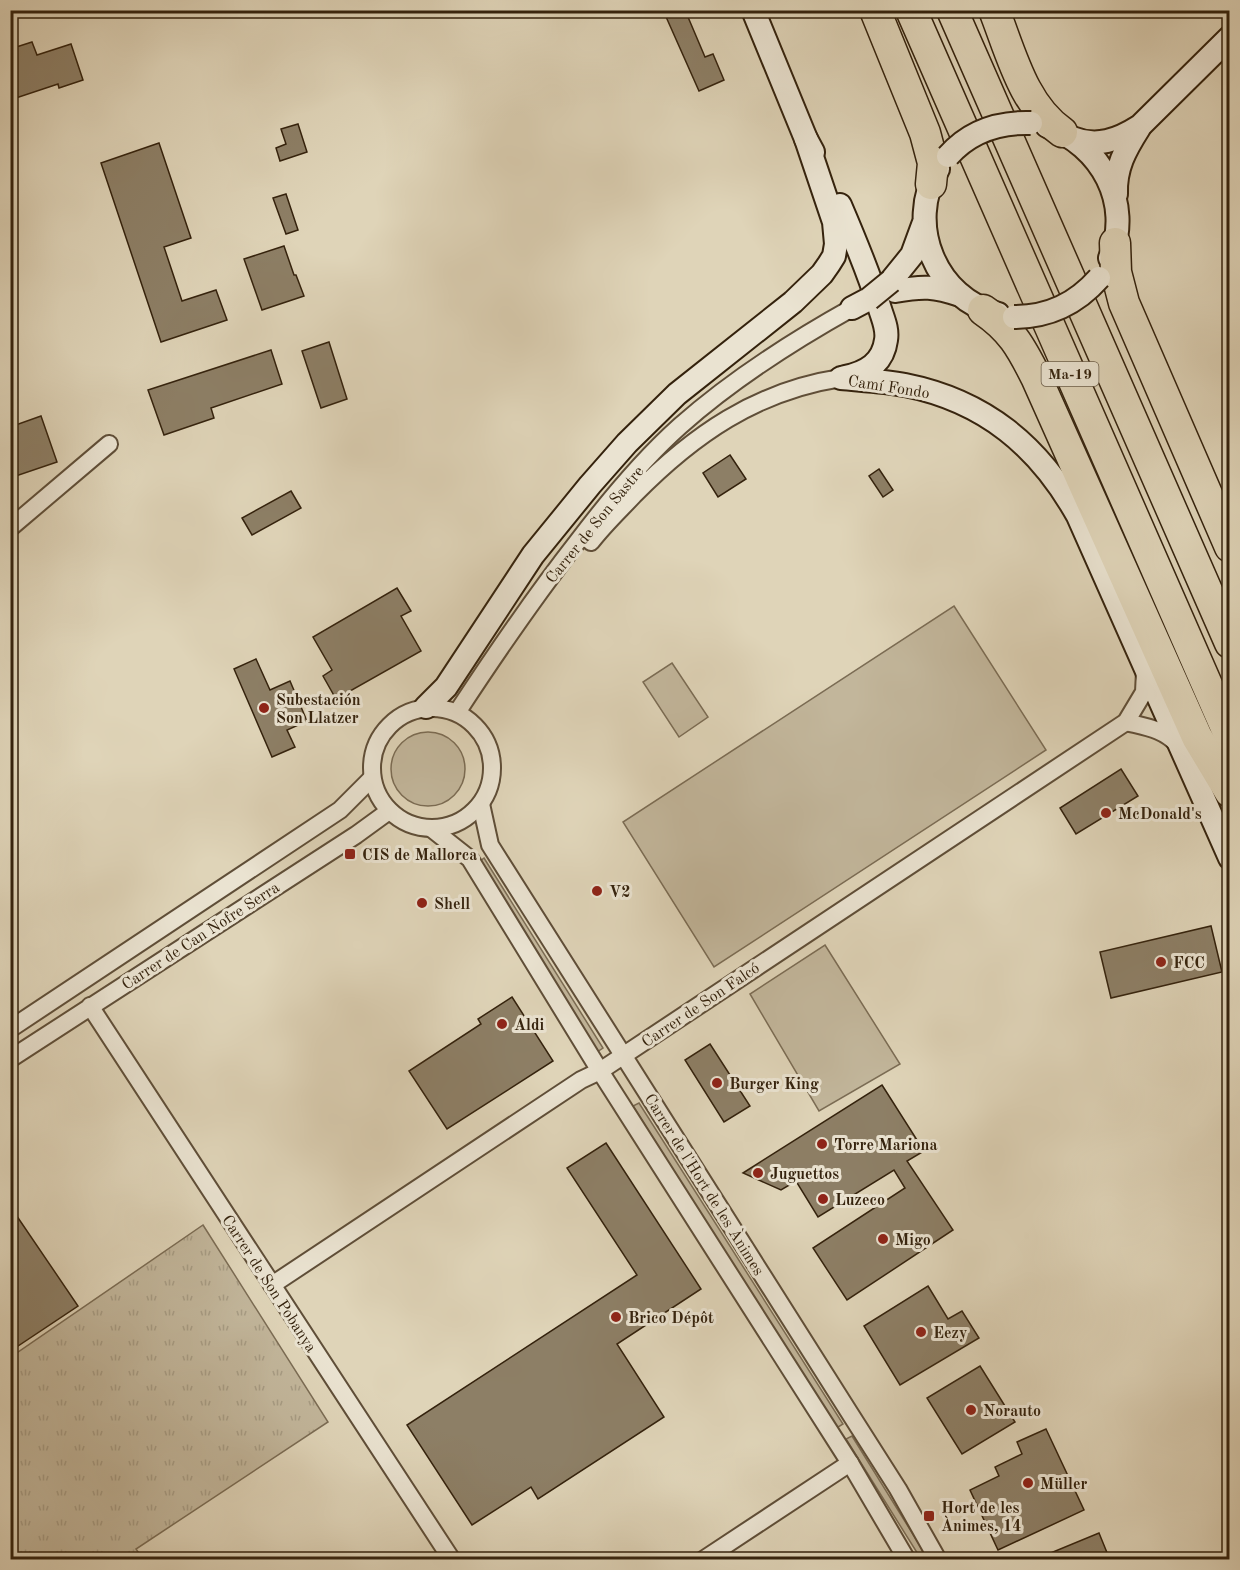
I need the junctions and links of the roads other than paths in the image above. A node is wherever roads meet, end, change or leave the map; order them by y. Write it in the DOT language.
graph roads {
  1 [pos="753,10"];
  2 [pos="875,10"];
  3 [pos="911,10"];
  4 [pos="952,10"];
  5 [pos="994,10"];
  6 [pos="1230,37"];
  7 [pos="1140,126"];
  8 [pos="1066,134"];
  9 [pos="806,139"];
  10 [pos="931,184"];
  11 [pos="1116,199"];
  12 [pos="924,224"];
  13 [pos="1115,243"];
  14 [pos="822,274"];
  15 [pos="893,286"];
  16 [pos="972,302"];
  17 [pos="868,307"];
  18 [pos="841,378"];
  19 [pos="109,444"];
  20 [pos="10,528"];
  21 [pos="1230,547"];
  22 [pos="531,602"];
  23 [pos="1230,643"];
  24 [pos="1143,662"];
  25 [pos="426,707"];
  26 [pos="458,711"];
  27 [pos="1126,722"];
  28 [pos="1230,738"];
  29 [pos="1182,750"];
  30 [pos="372,778"];
  31 [pos="1230,792"];
  32 [pos="481,804"];
  33 [pos="389,811"];
  34 [pos="432,829"];
  35 [pos="1230,858"];
  36 [pos="90,1006"];
  37 [pos="10,1029"];
  38 [pos="623,1055"];
  39 [pos="10,1059"];
  40 [pos="600,1071"];
  41 [pos="272,1285"];
  42 [pos="850,1464"];
  43 [pos="452,1560"];
  44 [pos="703,1560"];
  45 [pos="907,1560"];
  46 [pos="938,1560"];
  1 -- 9 [label="street, Camí Fondo"];
  2 -- 10 [label="highway"];
  3 -- 28 [label="highway, Ma-19"];
  4 -- 23 [label="highway, Ma-19"];
  5 -- 8 [label="highway"];
  6 -- 7 [label="street"];
  7 -- 8 [label="street"];
  7 -- 11 [label="street"];
  8 -- 10 [label="street, bridge"];
  8 -- 11 [label="street"];
  9 -- 14 [label="street"];
  9 -- 17 [label="street, Camí Fondo"];
  10 -- 12 [label="street"];
  11 -- 13 [label="street"];
  12 -- 15 [label="street"];
  12 -- 16 [label="street"];
  13 -- 16 [label="street, bridge"];
  13 -- 21 [label="highway"];
  14 -- 17 [label="street"];
  14 -- 25 [label="street"];
  15 -- 16 [label="street"];
  15 -- 17 [label="street"];
  16 -- 31 [label="highway"];
  17 -- 18 [label="street, Camí Fondo"];
  17 -- 22 [label="street, Carrer de Son Sastre"];
  18 -- 22 [label="street"];
  18 -- 24 [label="street, Camí Fondo"];
  19 -- 20 [label="street"];
  22 -- 26 [label="street, Carrer de Son Sastre"];
  24 -- 27 [label="street"];
  24 -- 29 [label="street, Camí Fondo"];
  25 -- 26 [label="street"];
  25 -- 30 [label="street"];
  26 -- 32 [label="street"];
  27 -- 29 [label="street"];
  27 -- 38 [label="street, Carrer de Son Falcó"];
  29 -- 35 [label="street, Camí Fondo"];
  30 -- 33 [label="street"];
  30 -- 37 [label="street, Carrer de Can Nofre Serra"];
  32 -- 34 [label="street"];
  32 -- 38 [label="street, Carrer de l'Hort de les Ànimes"];
  33 -- 34 [label="street"];
  33 -- 36 [label="street, Carrer de Can Nofre Serra"];
  34 -- 40 [label="street, Carrer de l'Hort de les Ànimes"];
  36 -- 39 [label="street, Carrer de Can Nofre Serra"];
  36 -- 41 [label="street, Carrer de Son Pobanya"];
  38 -- 40 [label="street, Carrer de Son Falcó"];
  38 -- 46 [label="street, Carrer de l'Hort de les Ànimes"];
  40 -- 41 [label="street, Carrer de Son Falcó"];
  40 -- 42 [label="street, Carrer de l'Hort de les Ànimes"];
  41 -- 43 [label="street, Carrer de Son Pobanya"];
  42 -- 44 [label="street"];
  42 -- 45 [label="street, Carrer de l'Hort de les Ànimes"];
}
